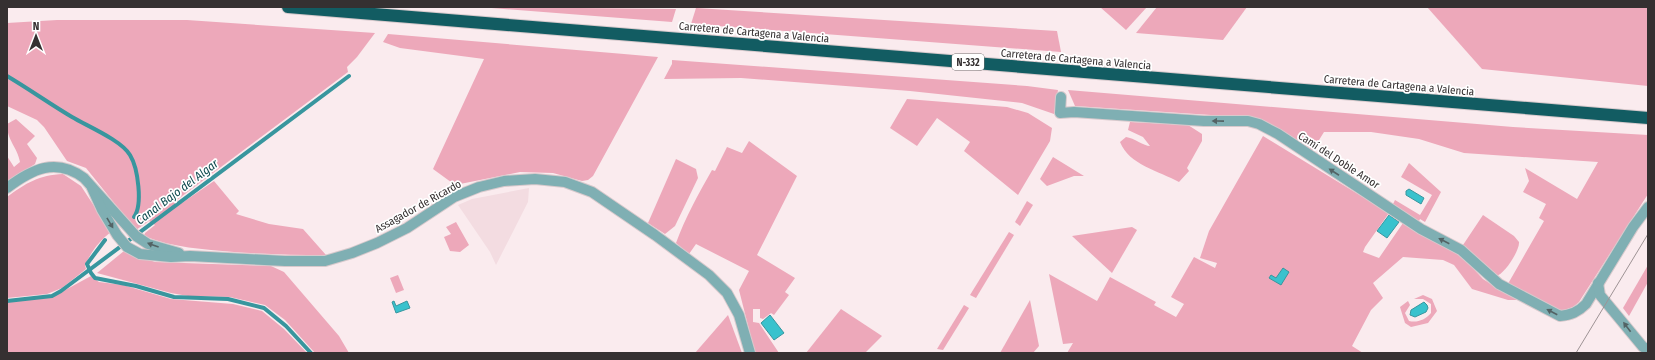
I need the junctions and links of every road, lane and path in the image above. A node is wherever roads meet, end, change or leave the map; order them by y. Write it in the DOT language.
graph roads {
  1 [pos="288,7"];
  2 [pos="1061,97"];
  3 [pos="1648,118"];
  4 [pos="7,188"];
  5 [pos="1648,207"];
  6 [pos="1598,283"];
  7 [pos="1606,303"];
  8 [pos="1586,304"];
  9 [pos="1648,349"];
  10 [pos="750,353"];
  1 -- 3 [label="highway, Carretera de Cartagena a Valencia / N-332"];
  8 -- 2 [label="street, Camí del Doble Amor, one-way"];
  4 -- 10 [label="street, Assagador de Ricardo"];
  5 -- 6 [label="street"];
  6 -- 7 [label="street"];
  6 -- 8 [label="street"];
  7 -- 8 [label="street"];
  9 -- 7 [label="street, one-way"];
}
